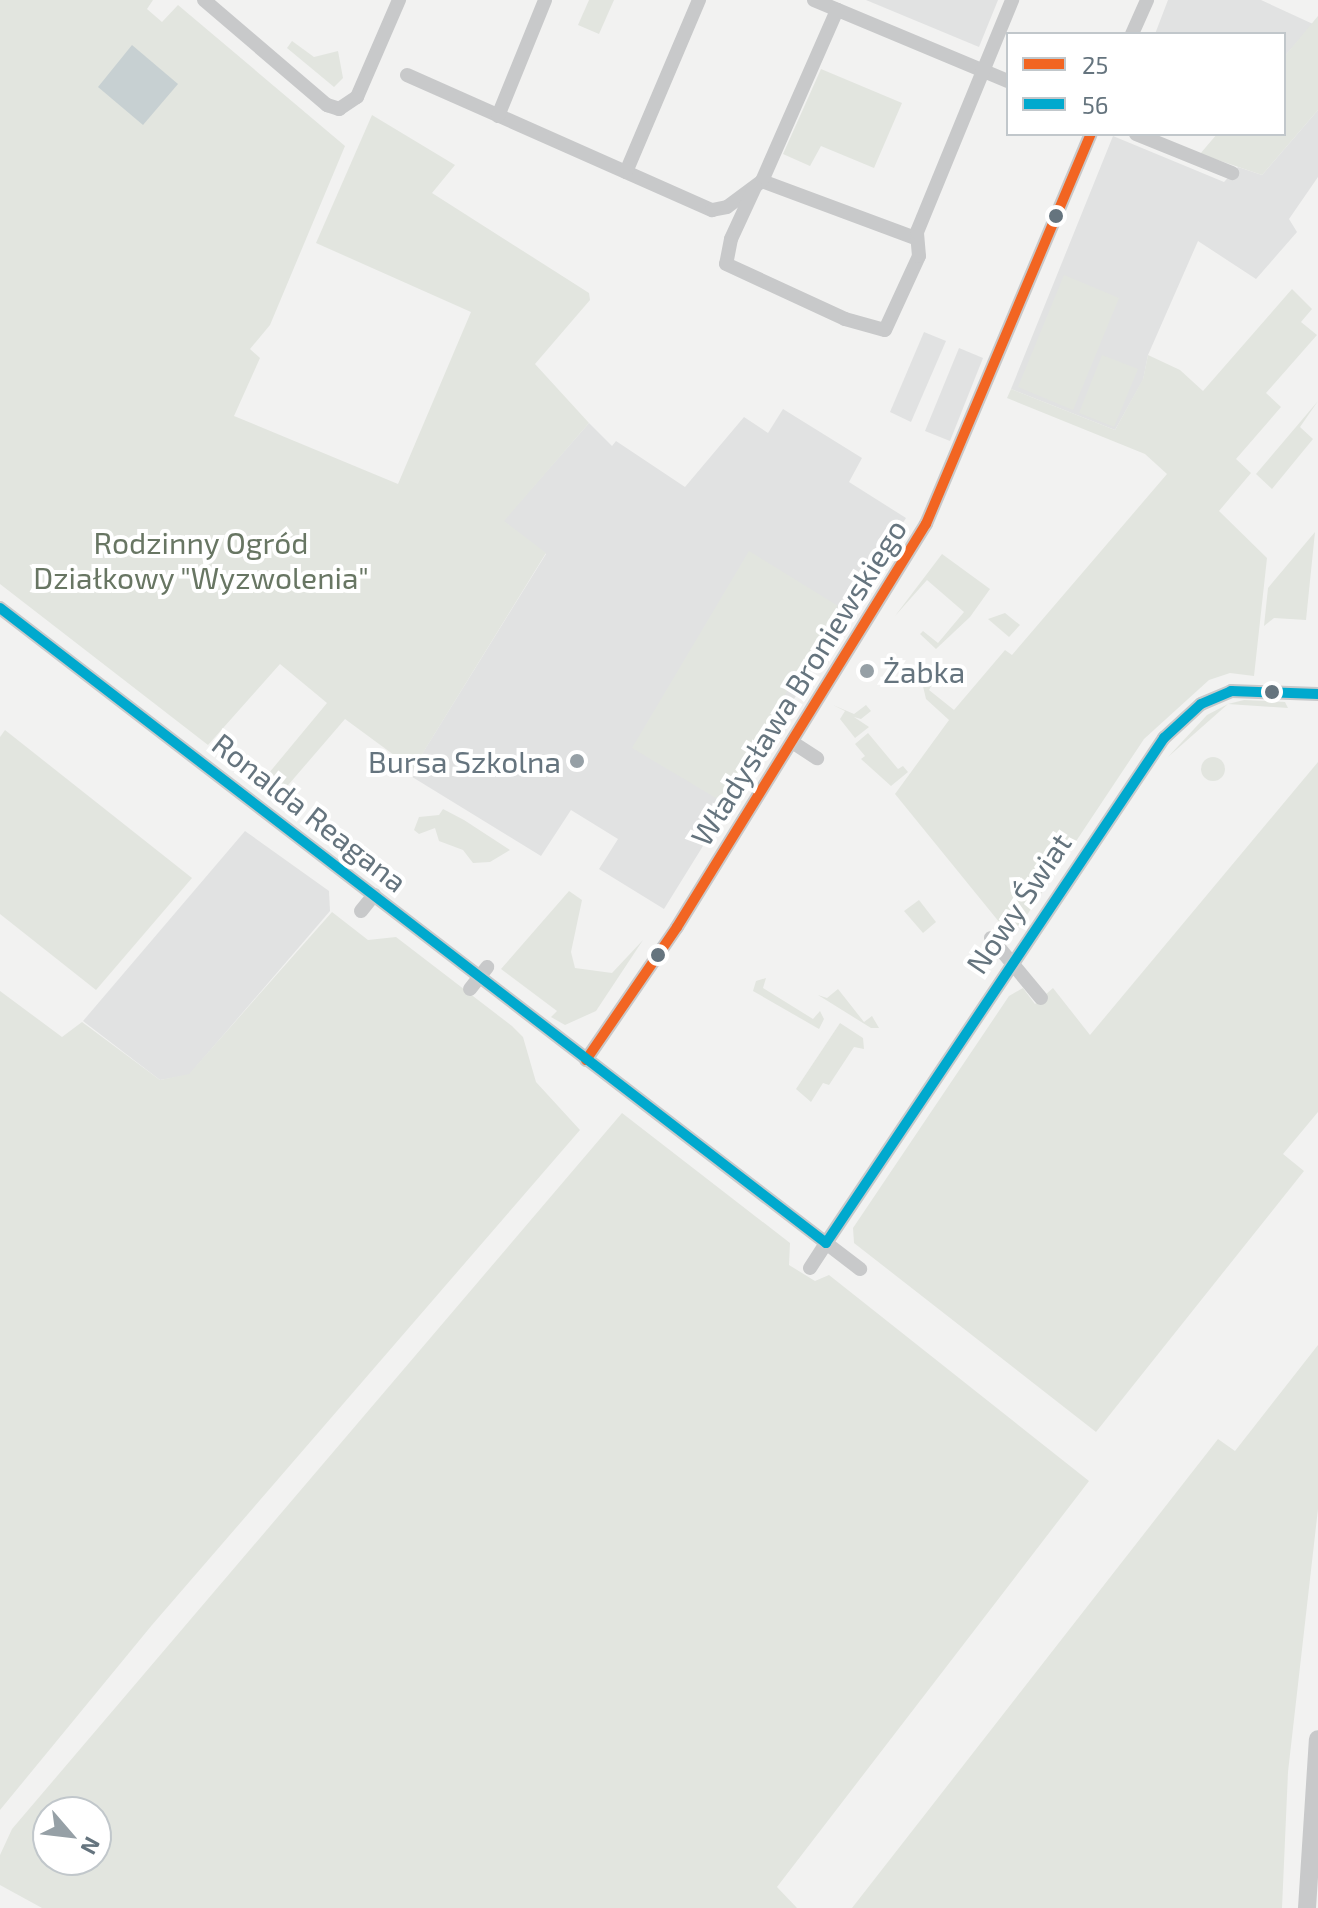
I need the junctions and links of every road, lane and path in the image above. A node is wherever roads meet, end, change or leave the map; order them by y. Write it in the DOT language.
graph roads {
  1 [pos="204,0"];
  2 [pos="399,0"];
  3 [pos="545,0"];
  4 [pos="699,0"];
  5 [pos="1012,0"];
  6 [pos="1147,0"];
  7 [pos="820,1"];
  8 [pos="837,10"];
  9 [pos="1133,32"];
  10 [pos="984,71"];
  11 [pos="407,75"];
  12 [pos="1006,80"];
  13 [pos="498,116"];
  14 [pos="1090,136"];
  15 [pos="1141,136"];
  16 [pos="626,172"];
  17 [pos="1232,173"];
  18 [pos="758,184"];
  19 [pos="717,211"];
  20 [pos="738,223"];
  21 [pos="915,238"];
  22 [pos="0,608"];
  23 [pos="1318,694"];
  24 [pos="792,742"];
  25 [pos="817,758"];
  26 [pos="374,895"];
  27 [pos="361,911"];
  28 [pos="991,938"];
  29 [pos="1010,962"];
  30 [pos="484,972"];
  31 [pos="470,989"];
  32 [pos="1041,998"];
  33 [pos="586,1060"];
  34 [pos="826,1243"];
  35 [pos="810,1268"];
  36 [pos="860,1269"];
  37 [pos="1318,1739"];
  38 [pos="1307,1908"];
  1 -- 2 [label="street"];
  3 -- 13 [label="street"];
  4 -- 16 [label="street"];
  5 -- 10 [label="street"];
  6 -- 9 [label="street"];
  7 -- 8 [label="street"];
  8 -- 10 [label="street"];
  8 -- 18 [label="street"];
  10 -- 12 [label="street"];
  10 -- 21 [label="street"];
  11 -- 13 [label="street"];
  13 -- 16 [label="street"];
  14 -- 24 [label="street, Władysława Broniewskiego"];
  15 -- 17 [label="street"];
  16 -- 19 [label="street"];
  18 -- 19 [label="street"];
  18 -- 20 [label="street"];
  18 -- 21 [label="street"];
  19 -- 20 [label="street"];
  20 -- 21 [label="street"];
  22 -- 26 [label="street, Ronalda Reagana"];
  23 -- 29 [label="street, Nowy Świat"];
  24 -- 25 [label="street"];
  24 -- 33 [label="street, Władysława Broniewskiego"];
  26 -- 27 [label="street"];
  26 -- 30 [label="street, Ronalda Reagana"];
  28 -- 29 [label="street"];
  29 -- 32 [label="street"];
  29 -- 34 [label="street, Nowy Świat"];
  30 -- 31 [label="street"];
  30 -- 33 [label="street, Ronalda Reagana"];
  33 -- 34 [label="street"];
  34 -- 35 [label="street, Nowy Świat"];
  34 -- 36 [label="street"];
  37 -- 38 [label="street"];
}
